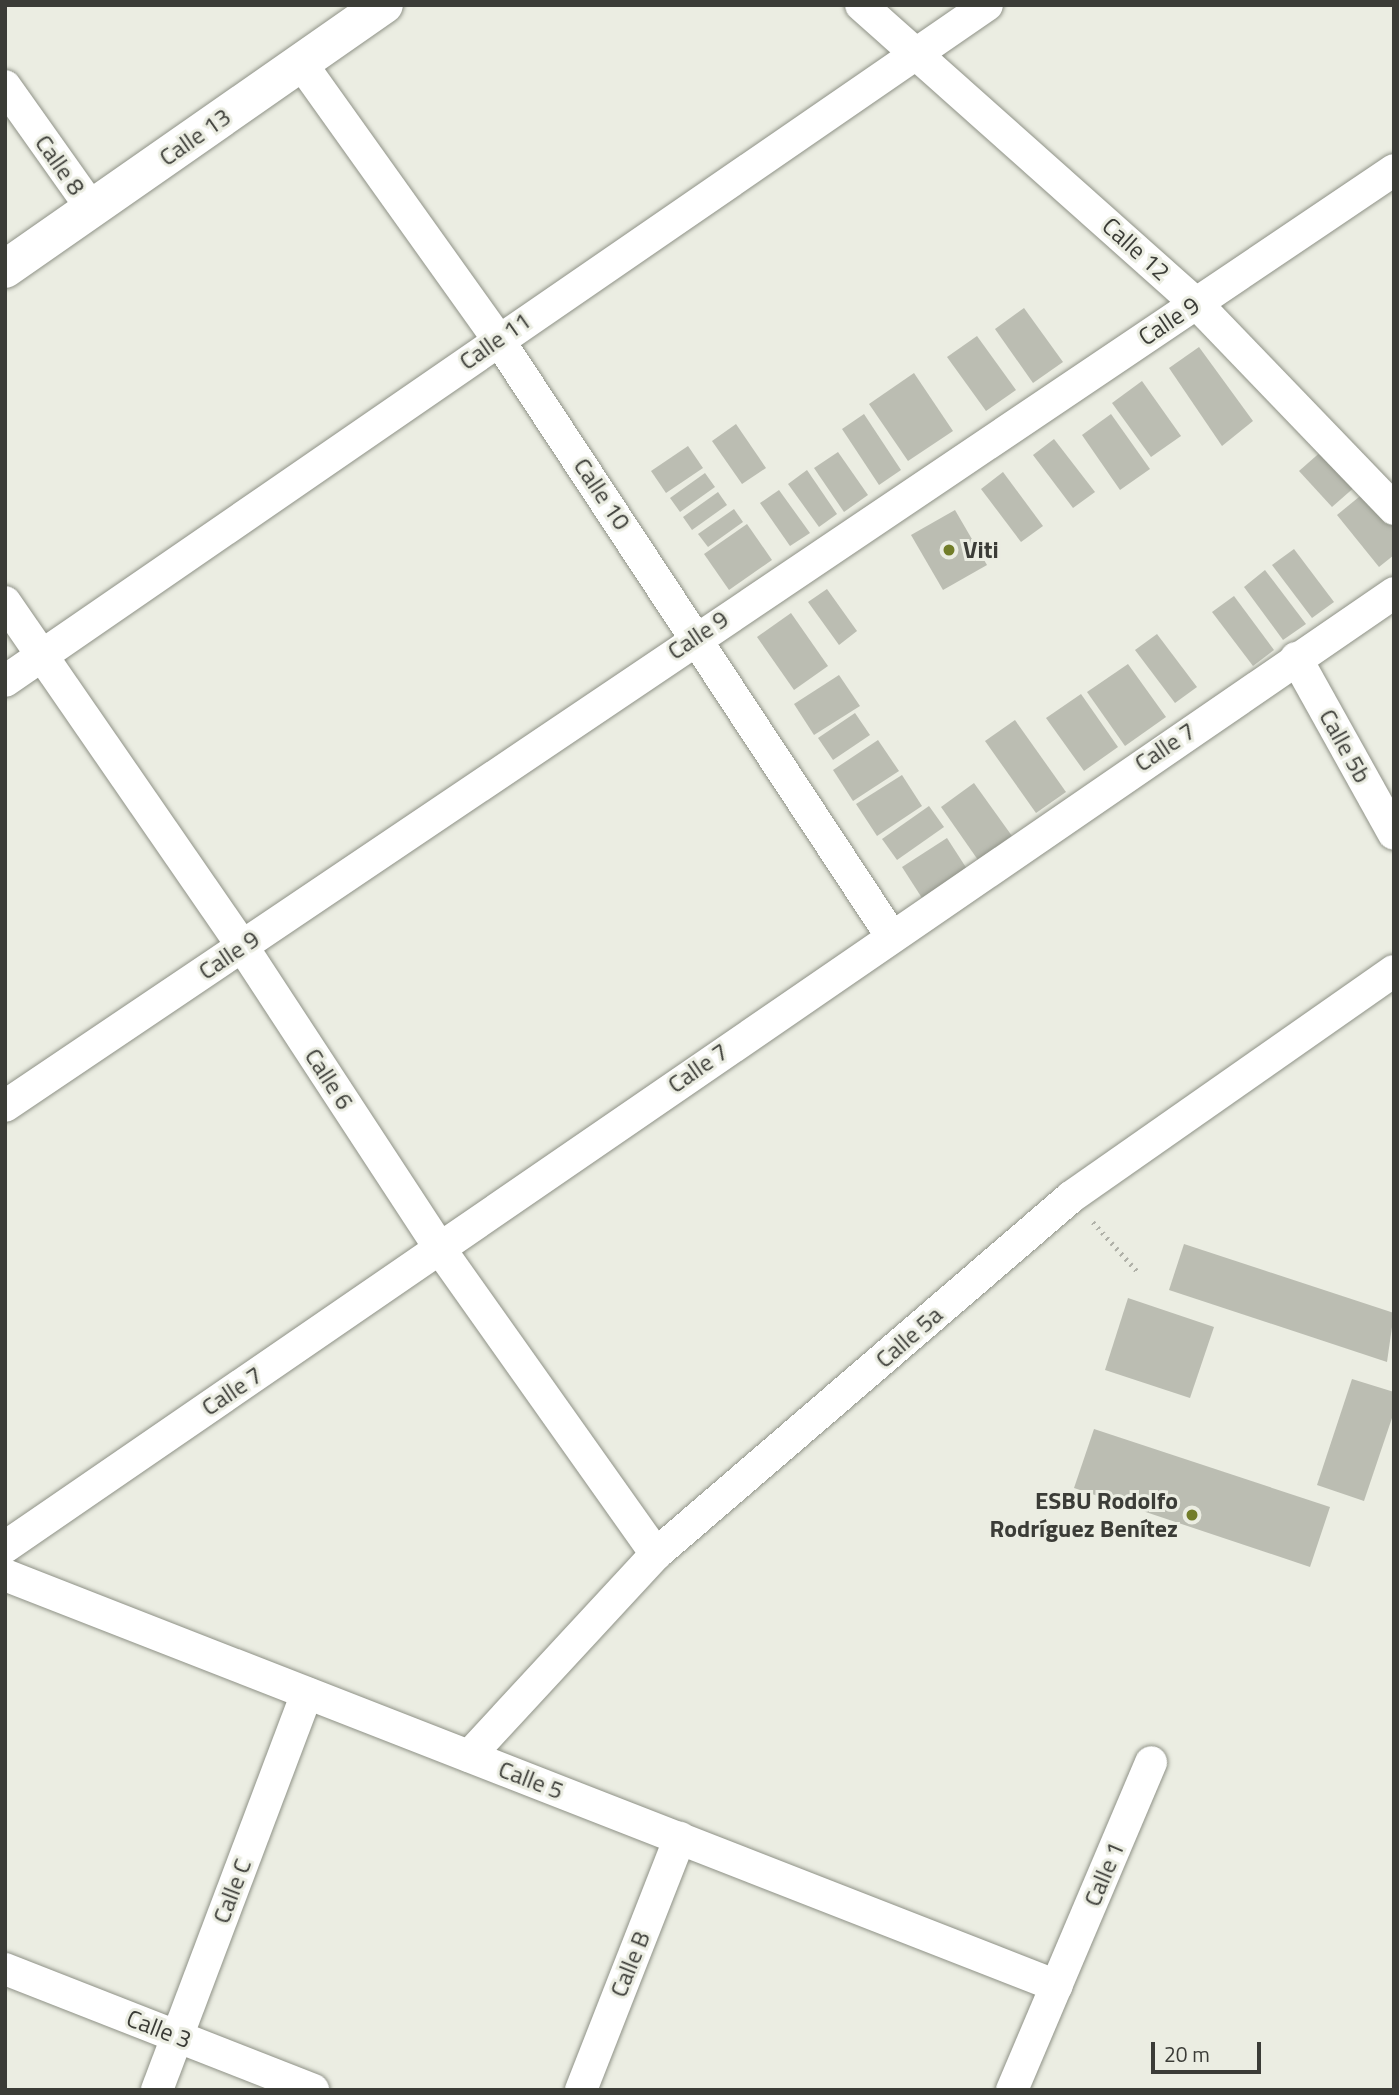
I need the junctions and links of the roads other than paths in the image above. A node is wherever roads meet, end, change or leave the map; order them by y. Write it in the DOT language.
graph roads {
  1 [pos="384,5"];
  2 [pos="861,5"];
  3 [pos="987,5"];
  4 [pos="916,53"];
  5 [pos="302,63"];
  6 [pos="5,86"];
  7 [pos="1394,170"];
  8 [pos="92,209"];
  9 [pos="5,269"];
  10 [pos="1196,303"];
  11 [pos="498,339"];
  12 [pos="1394,509"];
  13 [pos="1394,593"];
  14 [pos="5,603"];
  15 [pos="696,636"];
  16 [pos="43,655"];
  17 [pos="1296,658"];
  18 [pos="5,681"];
  19 [pos="1394,834"];
  20 [pos="890,934"];
  21 [pos="242,946"];
  22 [pos="1394,971"];
  23 [pos="5,1106"];
  24 [pos="440,1249"];
  25 [pos="5,1547"];
  26 [pos="656,1554"];
  27 [pos="5,1574"];
  28 [pos="307,1693"];
  29 [pos="469,1756"];
  30 [pos="1151,1762"];
  31 [pos="680,1838"];
  32 [pos="5,1969"];
  33 [pos="1056,1986"];
  34 [pos="177,2036"];
  35 [pos="157,2090"];
  36 [pos="313,2090"];
  37 [pos="581,2090"];
  38 [pos="1012,2090"];
  1 -- 5 [label="main road, Calle 13"];
  2 -- 4 [label="street, Calle 12"];
  3 -- 4 [label="street, Calle 11"];
  4 -- 10 [label="street, Calle 12"];
  4 -- 11 [label="street, Calle 11"];
  5 -- 8 [label="main road, Calle 13"];
  5 -- 11 [label="street, Calle 10"];
  6 -- 8 [label="street, Calle 8"];
  7 -- 10 [label="street, Calle 9"];
  8 -- 9 [label="main road, Calle 13"];
  10 -- 12 [label="street, Calle 12"];
  10 -- 15 [label="street, Calle 9"];
  11 -- 15 [label="street, Calle 10"];
  11 -- 16 [label="street, Calle 11"];
  13 -- 17 [label="street, Calle 7"];
  14 -- 16 [label="street, Calle 6"];
  15 -- 20 [label="street, Calle 10"];
  15 -- 21 [label="street, Calle 9"];
  16 -- 18 [label="street, Calle 11"];
  16 -- 21 [label="street, Calle 6"];
  17 -- 19 [label="street, Calle 5b"];
  17 -- 20 [label="street, Calle 7"];
  20 -- 24 [label="street, Calle 7"];
  21 -- 23 [label="street, Calle 9"];
  21 -- 24 [label="street, Calle 6"];
  22 -- 26 [label="street, Calle 5a"];
  24 -- 25 [label="street, Calle 7"];
  24 -- 26 [label="street, Calle 6"];
  26 -- 29 [label="street, Calle 5a"];
  27 -- 28 [label="street, Calle 5"];
  28 -- 29 [label="street, Calle 5"];
  28 -- 34 [label="street, Calle C"];
  29 -- 31 [label="street, Calle 5"];
  30 -- 33 [label="street, Calle 1"];
  31 -- 33 [label="street, Calle 5"];
  31 -- 37 [label="street, Calle B"];
  32 -- 34 [label="street, Calle 3"];
  33 -- 38 [label="street, Calle 1"];
  34 -- 35 [label="street, Calle C"];
  34 -- 36 [label="street, Calle 3"];
}
